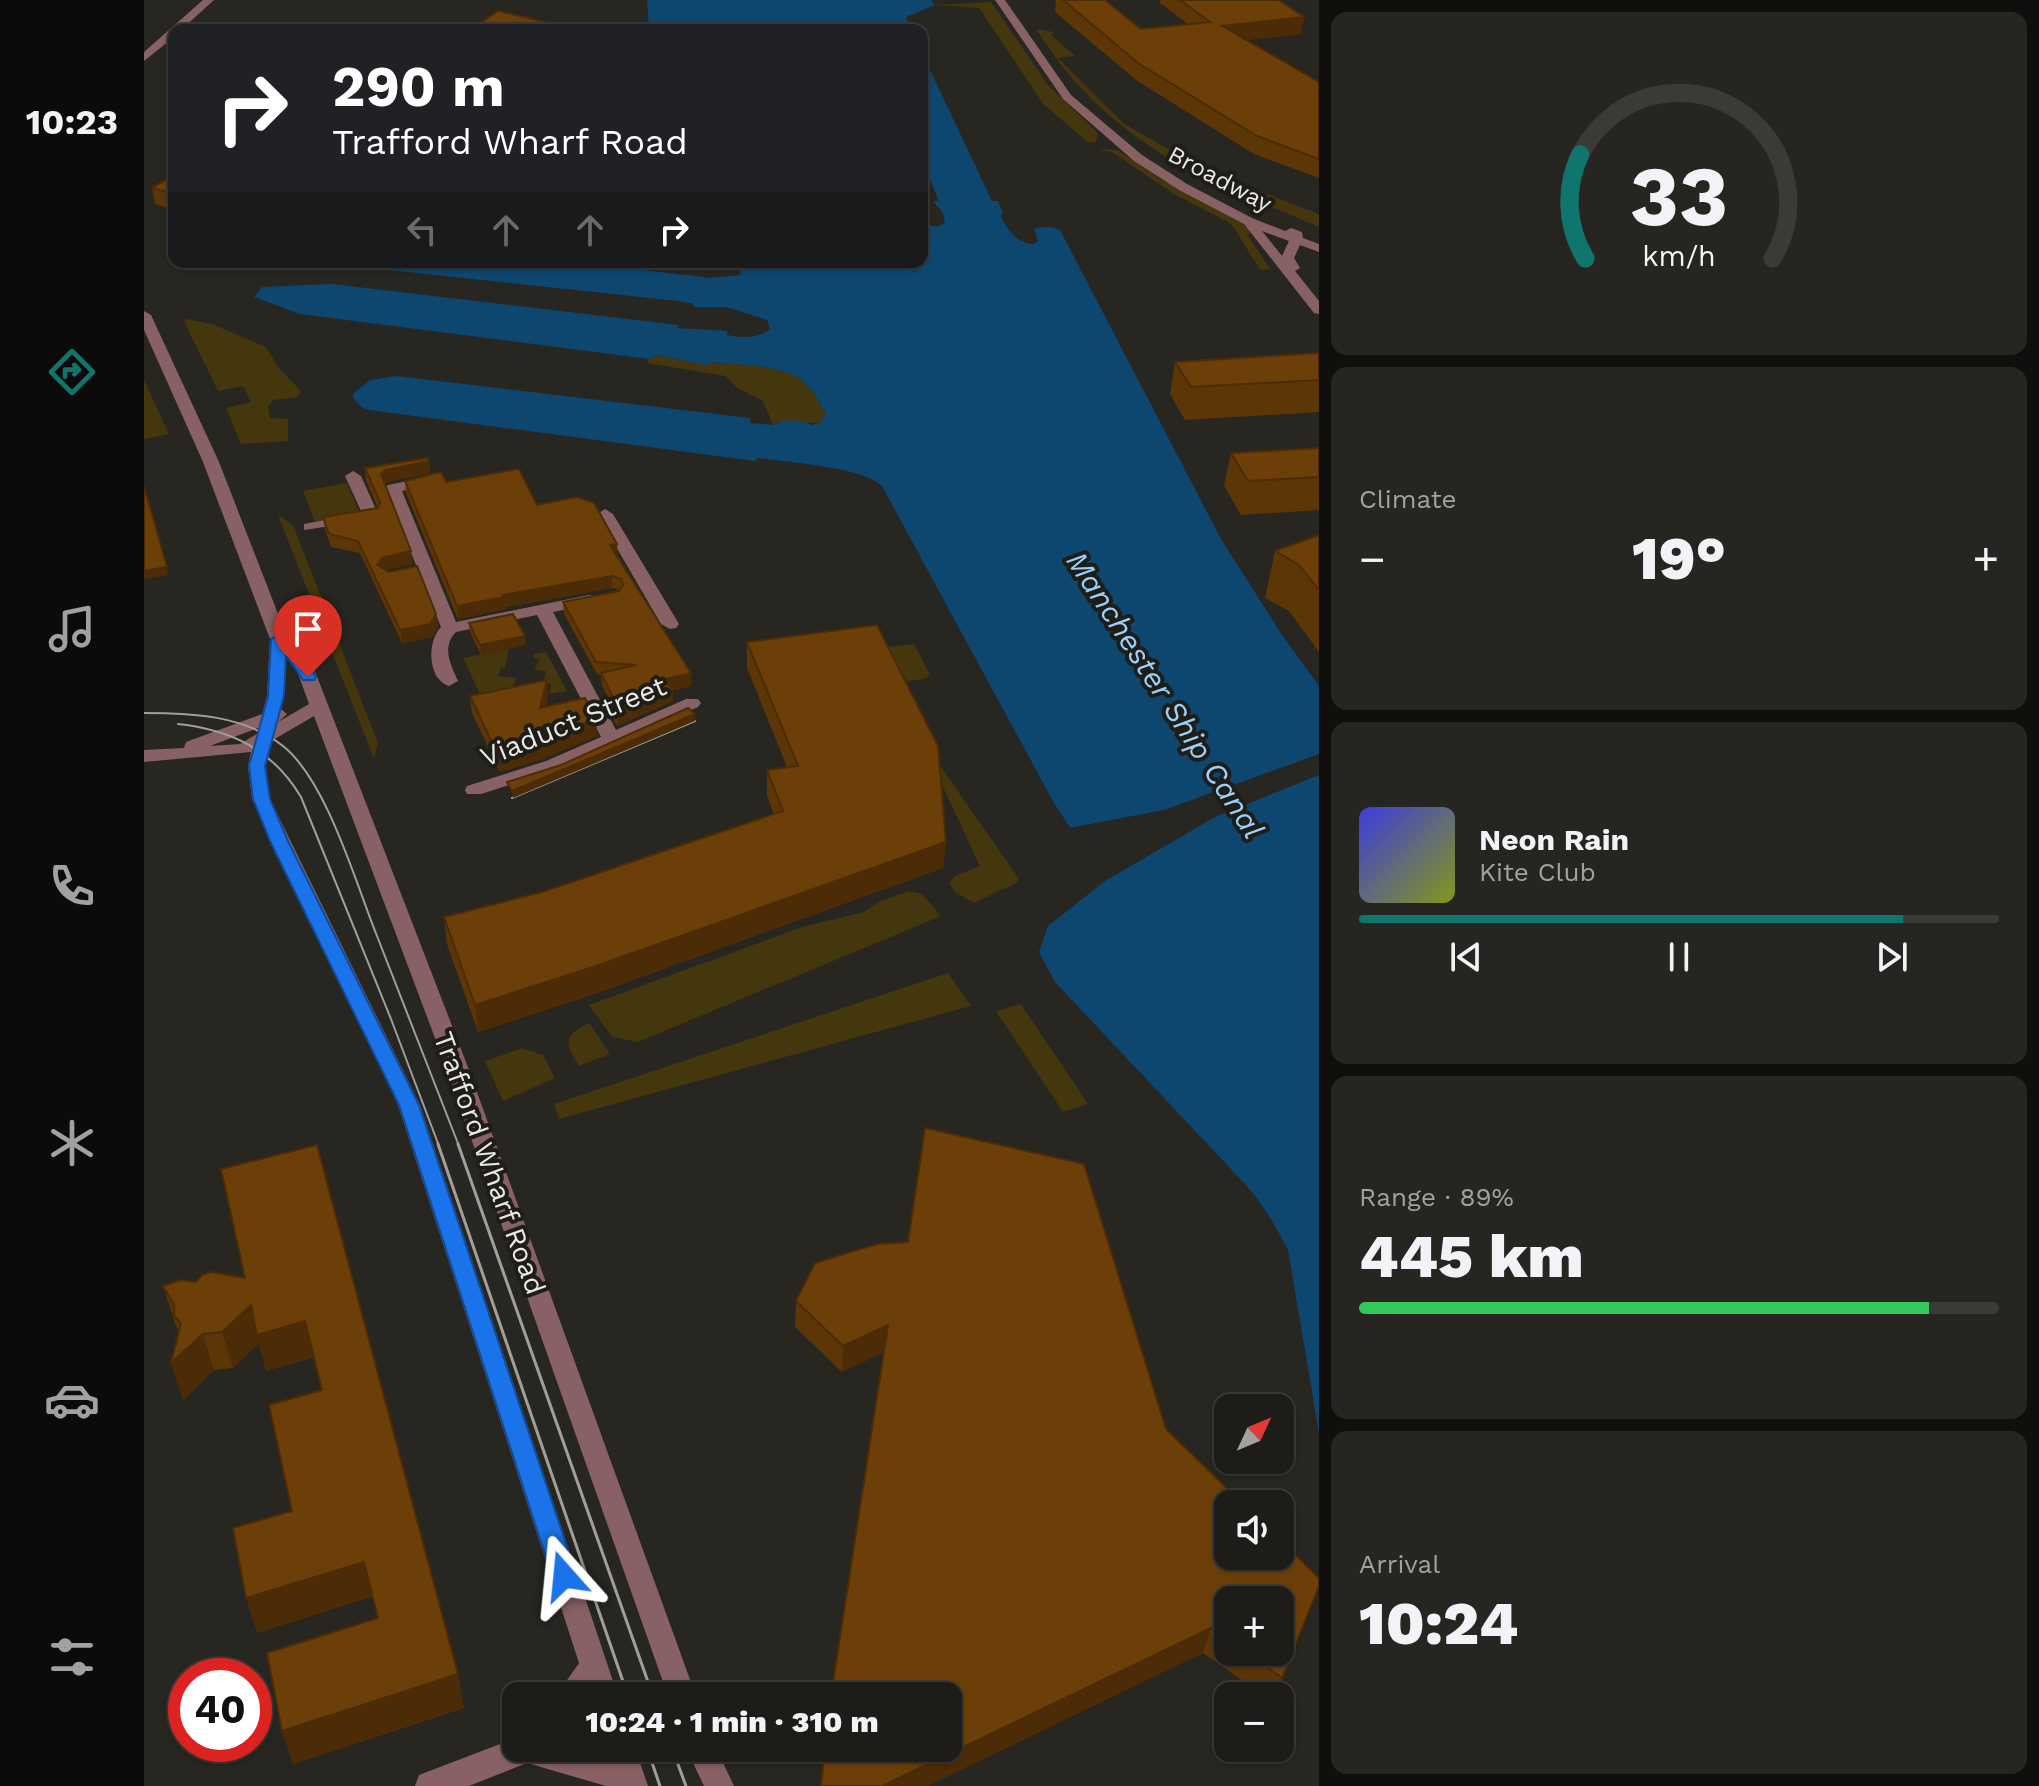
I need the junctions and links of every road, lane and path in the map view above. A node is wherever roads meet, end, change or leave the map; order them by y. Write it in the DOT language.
graph roads {
  1 [pos="209,0"];
  2 [pos="1000,0"];
  3 [pos="181,24"];
  4 [pos="168,36"];
  5 [pos="144,58"];
  6 [pos="1131,150"];
  7 [pos="1162,165"];
  8 [pos="1248,221"];
  9 [pos="1319,236"];
  10 [pos="1294,239"];
  11 [pos="1319,248"];
  12 [pos="1319,256"];
  13 [pos="1293,268"];
  14 [pos="1298,284"];
  15 [pos="1319,310"];
  16 [pos="144,315"];
  17 [pos="353,476"];
  18 [pos="434,480"];
  19 [pos="605,514"];
  20 [pos="310,527"];
  21 [pos="650,590"];
  22 [pos="631,593"];
  23 [pos="613,596"];
  24 [pos="543,610"];
  25 [pos="670,624"];
  26 [pos="450,628"];
  27 [pos="279,639"];
  28 [pos="449,681"];
  29 [pos="692,703"];
  30 [pos="318,706"];
  31 [pos="272,715"];
  32 [pos="298,718"];
  33 [pos="329,735"];
  34 [pos="611,739"];
  35 [pos="263,740"];
  36 [pos="168,753"];
  37 [pos="201,754"];
  38 [pos="144,756"];
  39 [pos="257,766"];
  40 [pos="474,790"];
  41 [pos="594,1666"];
  42 [pos="581,1682"];
  43 [pos="599,1682"];
  44 [pos="677,1682"];
  45 [pos="502,1759"];
  46 [pos="569,1762"];
  47 [pos="625,1762"];
  48 [pos="708,1762"];
  49 [pos="631,1782"];
  50 [pos="430,1786"];
  51 [pos="719,1786"];
  1 -- 3 [label="street"];
  2 -- 6 [label="street, Broadway"];
  4 -- 5 [label="street"];
  6 -- 7 [label="street, Broadway"];
  6 -- 8 [label="street, Broadway"];
  7 -- 9 [label="street, Broadway"];
  7 -- 10 [label="street, Broadway"];
  8 -- 10 [label="street, Broadway"];
  8 -- 14 [label="street"];
  10 -- 11 [label="street, Broadway"];
  10 -- 13 [label="street, Broadway"];
  12 -- 13 [label="street"];
  13 -- 14 [label="street, Broadway"];
  14 -- 15 [label="street"];
  16 -- 27 [label="street, Trafford Wharf Road"];
  17 -- 20 [label="street"];
  18 -- 26 [label="street"];
  19 -- 21 [label="street"];
  21 -- 22 [label="street"];
  21 -- 25 [label="street"];
  23 -- 24 [label="street"];
  24 -- 26 [label="street"];
  24 -- 34 [label="street"];
  26 -- 28 [label="street"];
  27 -- 30 [label="street, Trafford Wharf Road"];
  27 -- 31 [label="street, Trafford Wharf Road"];
  29 -- 34 [label="street, Viaduct Street"];
  30 -- 32 [label="street"];
  30 -- 33 [label="street, Trafford Wharf Road"];
  31 -- 32 [label="street"];
  31 -- 35 [label="street, Trafford Wharf Road"];
  31 -- 36 [label="street"];
  32 -- 33 [label="street"];
  32 -- 35 [label="street"];
  33 -- 44 [label="street, Trafford Wharf Road"];
  34 -- 40 [label="street, Viaduct Street"];
  35 -- 37 [label="street"];
  35 -- 39 [label="street, Trafford Wharf Road"];
  36 -- 37 [label="street"];
  36 -- 38 [label="street"];
  37 -- 39 [label="street"];
  39 -- 41 [label="street, Trafford Wharf Road"];
  41 -- 42 [label="street"];
  41 -- 43 [label="street, Trafford Wharf Road"];
  45 -- 50 [label="street"];
  46 -- 49 [label="street"];
  47 -- 49 [label="street"];
  48 -- 51 [label="street"];
}
